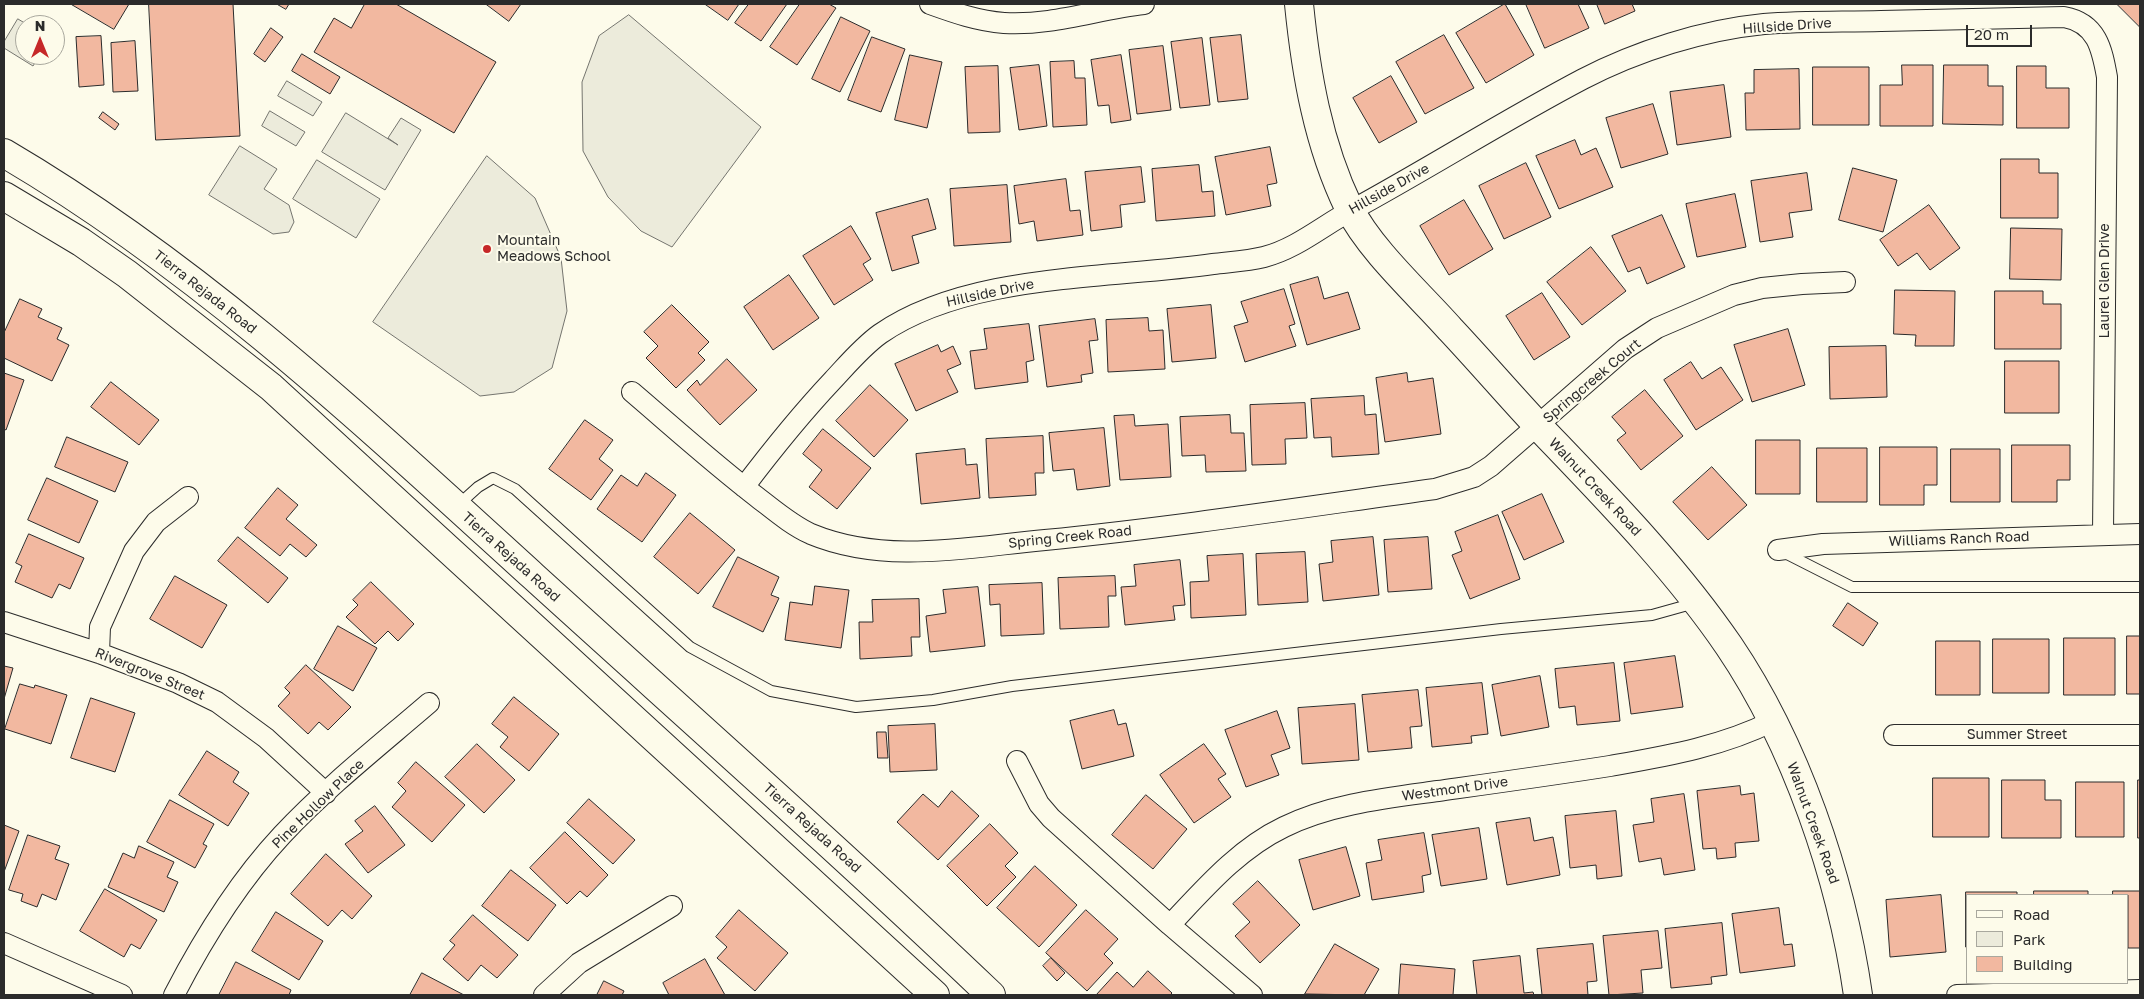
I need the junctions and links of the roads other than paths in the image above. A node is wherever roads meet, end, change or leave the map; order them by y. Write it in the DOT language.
graph roads {
  1 [pos="930,4"];
  2 [pos="1137,4"];
  3 [pos="1299,4"];
  4 [pos="2091,31"];
  5 [pos="4,153"];
  6 [pos="4,196"];
  7 [pos="1350,210"];
  8 [pos="1845,282"];
  9 [pos="632,392"];
  10 [pos="1539,426"];
  11 [pos="744,487"];
  12 [pos="188,497"];
  13 [pos="456,506"];
  14 [pos="2104,534"];
  15 [pos="2140,534"];
  16 [pos="1778,550"];
  17 [pos="2140,587"];
  18 [pos="1696,602"];
  19 [pos="4,622"];
  20 [pos="99,653"];
  21 [pos="429,702"];
  22 [pos="1773,721"];
  23 [pos="1894,735"];
  24 [pos="2140,735"];
  25 [pos="1017,761"];
  26 [pos="326,793"];
  27 [pos="672,906"];
  28 [pos="1170,925"];
  29 [pos="4,943"];
  30 [pos="2140,990"];
  31 [pos="2094,993"];
  32 [pos="122,995"];
  33 [pos="174,995"];
  34 [pos="544,995"];
  35 [pos="936,995"];
  36 [pos="991,995"];
  37 [pos="1252,995"];
  38 [pos="1858,995"];
  39 [pos="1957,995"];
  1 -- 2 [label="street"];
  3 -- 7 [label="main road, Walnut Creek Road"];
  4 -- 7 [label="street, Hillside Drive"];
  4 -- 14 [label="street, Laurel Glen Drive"];
  5 -- 13 [label="main road, Tierra Rejada Road"];
  6 -- 35 [label="main road"];
  7 -- 10 [label="main road, Walnut Creek Road"];
  7 -- 11 [label="street, Hillside Drive"];
  8 -- 10 [label="street, Springcreek Court"];
  9 -- 11 [label="street, Spring Creek Road"];
  10 -- 11 [label="street, Spring Creek Road"];
  10 -- 18 [label="main road, Walnut Creek Road"];
  12 -- 20 [label="street"];
  13 -- 18 [label="lane"];
  13 -- 36 [label="main road, Tierra Rejada Road"];
  14 -- 15 [label="street, Williams Ranch Road"];
  14 -- 16 [label="street, Williams Ranch Road"];
  16 -- 17 [label="lane"];
  18 -- 22 [label="main road, Walnut Creek Road"];
  19 -- 20 [label="street, Rivergrove Street"];
  20 -- 26 [label="street, Rivergrove Street"];
  21 -- 26 [label="street, Pine Hollow Place"];
  22 -- 28 [label="street, Westmont Drive"];
  22 -- 38 [label="main road, Walnut Creek Road"];
  23 -- 24 [label="street, Summer Street"];
  25 -- 28 [label="street"];
  26 -- 33 [label="street, Pine Hollow Place"];
  27 -- 34 [label="street"];
  28 -- 37 [label="street"];
  29 -- 32 [label="street"];
  30 -- 31 [label="street"];
  31 -- 39 [label="street"];
}
